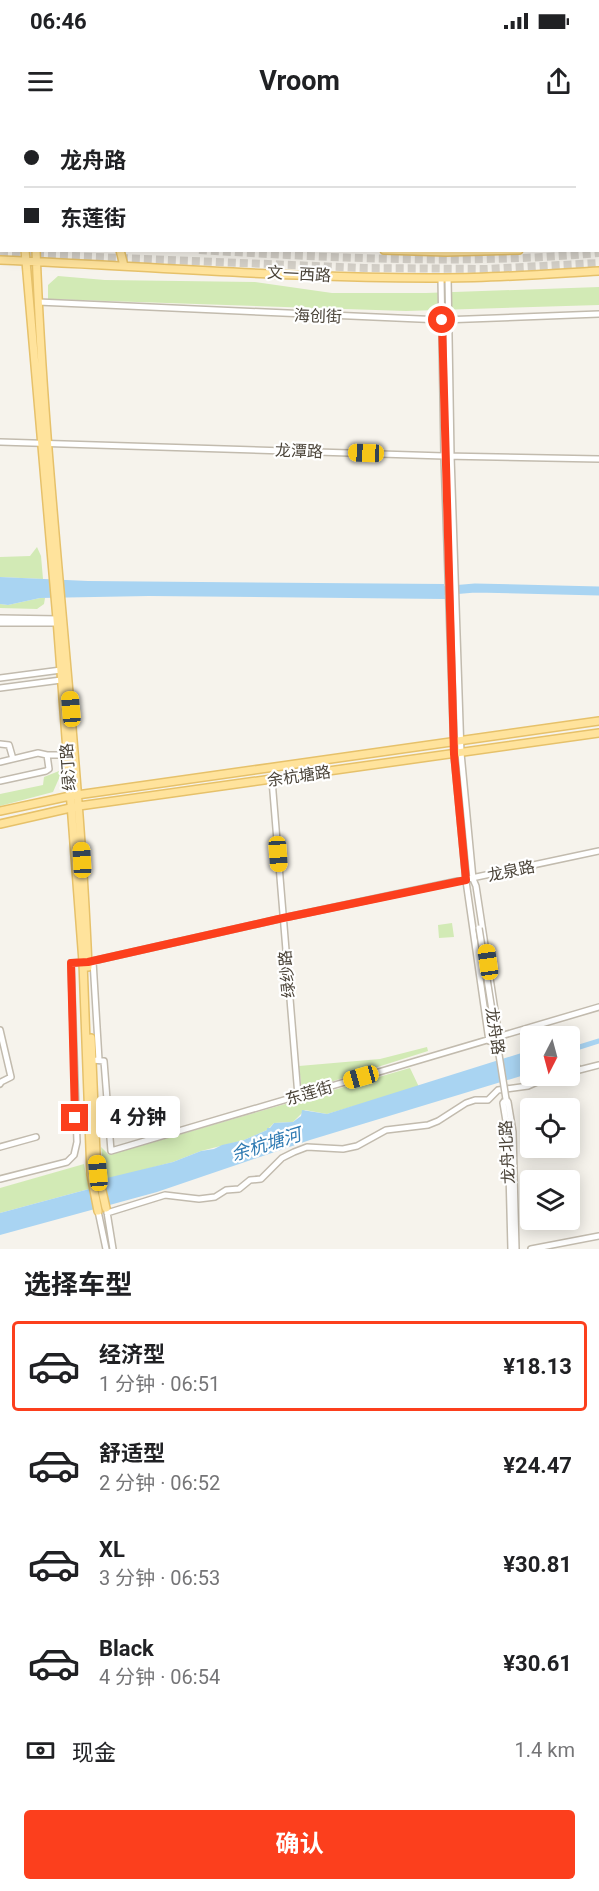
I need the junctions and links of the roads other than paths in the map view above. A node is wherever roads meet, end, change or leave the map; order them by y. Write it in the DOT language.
graph roads {
  1 [pos="25,252"];
  2 [pos="36,252"];
  3 [pos="120,252"];
  4 [pos="0,261"];
  5 [pos="25,261"];
  6 [pos="37,262"];
  7 [pos="124,266"];
  8 [pos="599,271"];
  9 [pos="445,278"];
  10 [pos="38,302"];
  11 [pos="599,314"];
  12 [pos="445,320"];
  13 [pos="0,442"];
  14 [pos="44,442"];
  15 [pos="448,456"];
  16 [pos="599,459"];
  17 [pos="0,618"];
  18 [pos="60,621"];
  19 [pos="0,623"];
  20 [pos="61,670"];
  21 [pos="0,678"];
  22 [pos="61,680"];
  23 [pos="0,688"];
  24 [pos="599,721"];
  25 [pos="599,734"];
  26 [pos="458,742"];
  27 [pos="0,744"];
  28 [pos="458,753"];
  29 [pos="47,755"];
  30 [pos="67,755"];
  31 [pos="13,759"];
  32 [pos="0,762"];
  33 [pos="272,780"];
  34 [pos="0,781"];
  35 [pos="79,794"];
  36 [pos="70,796"];
  37 [pos="80,806"];
  38 [pos="71,807"];
  39 [pos="0,811"];
  40 [pos="0,824"];
  41 [pos="599,851"];
  42 [pos="469,880"];
  43 [pos="283,918"];
  44 [pos="482,918"];
  45 [pos="473,924"];
  46 [pos="479,928"];
  47 [pos="88,962"];
  48 [pos="599,1007"];
  49 [pos="0,1029"];
  50 [pos="499,1037"];
  51 [pos="489,1041"];
  52 [pos="95,1060"];
  53 [pos="599,1065"];
  54 [pos="580,1070"];
  55 [pos="0,1084"];
  56 [pos="528,1086"];
  57 [pos="297,1096"];
  58 [pos="506,1099"];
  59 [pos="36,1137"];
  60 [pos="0,1147"];
  61 [pos="94,1174"];
  62 [pos="0,1179"];
  63 [pos="104,1211"];
  64 [pos="599,1236"];
  65 [pos="105,1249"];
  66 [pos="113,1249"];
  67 [pos="511,1249"];
  68 [pos="516,1249"];
  69 [pos="531,1249"];
  1 -- 5 [label="main road, 绿汀路"];
  2 -- 6 [label="main road, 绿汀路"];
  3 -- 7 [label="main road"];
  4 -- 5 [label="main road, 文一西路"];
  5 -- 6 [label="main road, 文一西路"];
  5 -- 14 [label="main road, 绿汀路"];
  6 -- 7 [label="main road, 文一西路"];
  6 -- 10 [label="main road, 绿汀路"];
  7 -- 9 [label="main road, 文一西路"];
  8 -- 9 [label="main road, 文一西路"];
  9 -- 12 [label="street, 龙舟路"];
  10 -- 12 [label="street, 海创街"];
  10 -- 14 [label="main road, 绿汀路"];
  11 -- 12 [label="street, 海创街"];
  12 -- 15 [label="street, 龙舟路"];
  13 -- 14 [label="street, 龙潭路"];
  14 -- 15 [label="street, 龙潭路"];
  14 -- 18 [label="main road, 绿汀路"];
  15 -- 16 [label="street, 龙潭路"];
  15 -- 26 [label="street, 龙舟路"];
  15 -- 26 [label="street, 龙舟路"];
  17 -- 18 [label="street"];
  18 -- 19 [label="street"];
  18 -- 20 [label="main road, 绿汀路"];
  18 -- 35 [label="main road, 绿汀路"];
  20 -- 21 [label="street"];
  20 -- 22 [label="main road, 绿汀路"];
  22 -- 23 [label="street"];
  22 -- 30 [label="main road, 绿汀路"];
  24 -- 26 [label="main road, 余杭塘路"];
  25 -- 28 [label="main road, 余杭塘路"];
  26 -- 28 [label="street, 龙舟路"];
  26 -- 35 [label="main road, 余杭塘路"];
  27 -- 31 [label="street"];
  28 -- 33 [label="main road, 余杭塘路"];
  28 -- 42 [label="street, 龙舟路"];
  29 -- 30 [label="street"];
  29 -- 31 [label="street"];
  29 -- 34 [label="street"];
  30 -- 36 [label="main road, 绿汀路"];
  31 -- 32 [label="street"];
  33 -- 37 [label="main road, 余杭塘路"];
  33 -- 43 [label="street, 绿纱路"];
  35 -- 36 [label="main road, 余杭塘路"];
  35 -- 37 [label="main road, 绿汀路"];
  36 -- 38 [label="main road, 绿汀路"];
  36 -- 39 [label="main road, 余杭塘路"];
  37 -- 38 [label="main road, 余杭塘路"];
  37 -- 47 [label="main road, 绿汀路"];
  38 -- 40 [label="main road, 余杭塘路"];
  38 -- 47 [label="main road, 绿汀路"];
  41 -- 42 [label="street, 龙泉路"];
  42 -- 43 [label="street, 龙泉路"];
  42 -- 44 [label="street, 龙舟路"];
  42 -- 45 [label="street, 龙舟路"];
  43 -- 47 [label="street, 龙泉路"];
  43 -- 57 [label="street, 绿纱路"];
  44 -- 46 [label="street, 龙舟路"];
  44 -- 50 [label="street, 龙舟路"];
  45 -- 46 [label="street"];
  45 -- 51 [label="street, 龙舟路"];
  46 -- 58 [label="street, 龙舟路, bridge"];
  47 -- 52 [label="main road, 绿汀路"];
  47 -- 61 [label="main road, 绿汀路"];
  47 -- 62 [label="street, 龙泉路"];
  48 -- 50 [label="street, 东莲街"];
  49 -- 55 [label="street"];
  50 -- 51 [label="street, 东莲街"];
  51 -- 57 [label="street, 东莲街"];
  52 -- 57 [label="street, 东莲街"];
  52 -- 61 [label="main road, 绿汀路"];
  53 -- 54 [label="street"];
  56 -- 63 [label="street"];
  58 -- 67 [label="street, 龙舟北路"];
  58 -- 68 [label="street, 龙舟北路"];
  59 -- 60 [label="street"];
  61 -- 63 [label="main road, 绿汀路"];
  63 -- 65 [label="street"];
  63 -- 66 [label="street"];
  64 -- 69 [label="street"];
}
